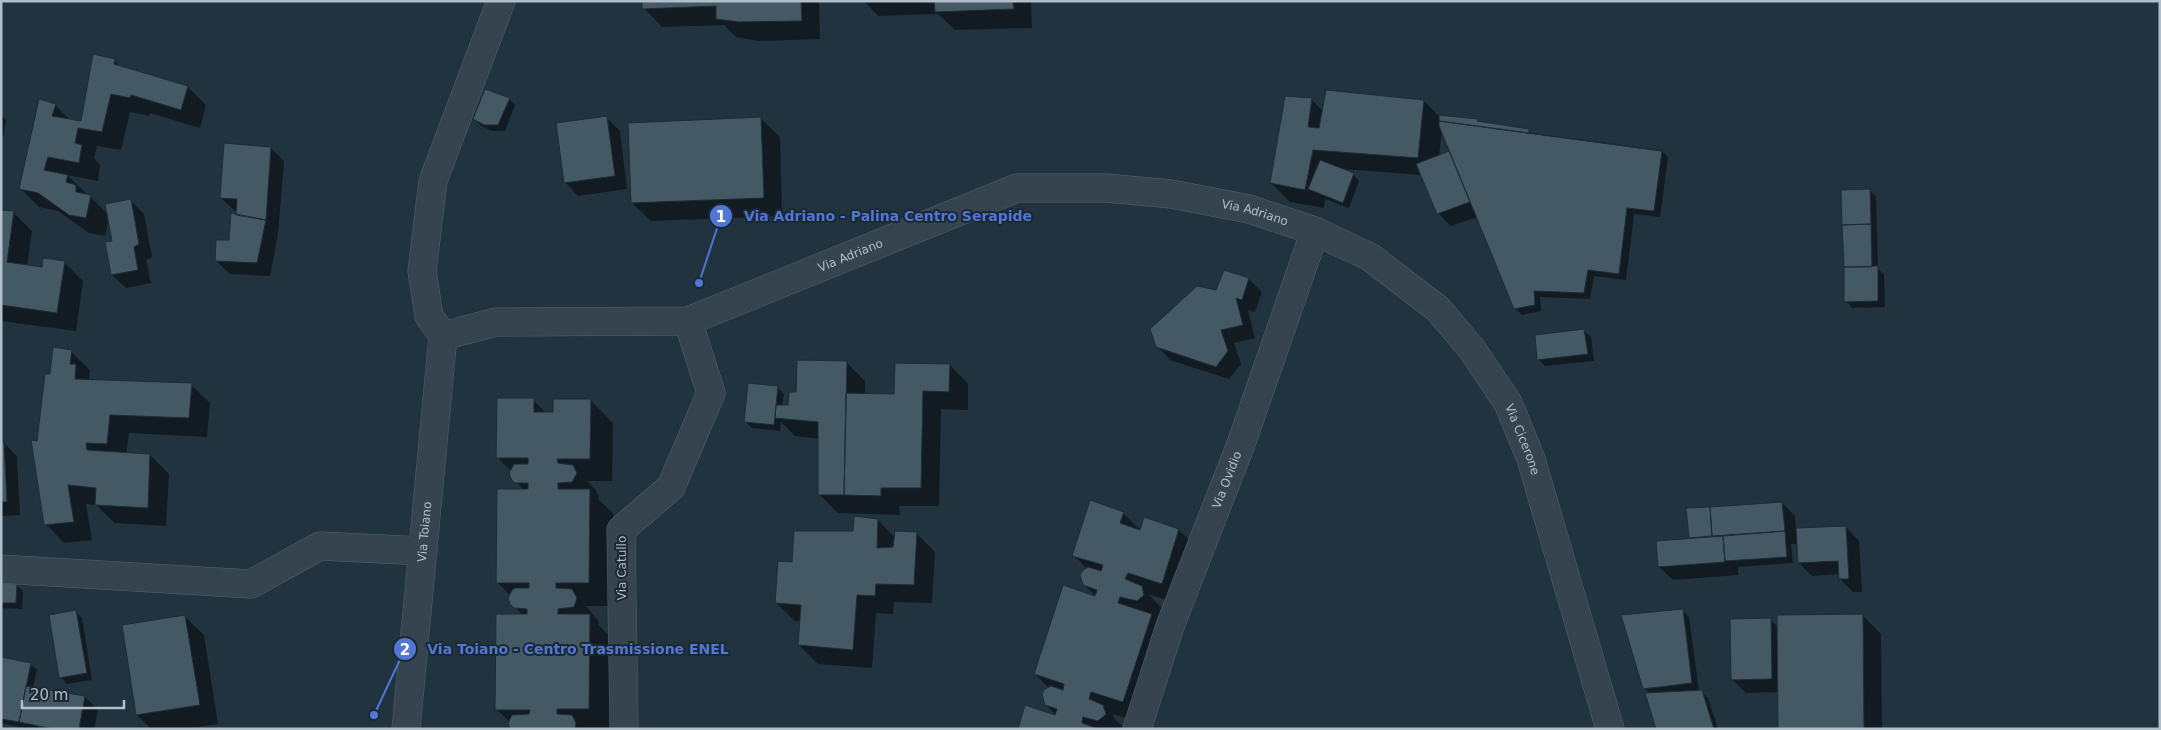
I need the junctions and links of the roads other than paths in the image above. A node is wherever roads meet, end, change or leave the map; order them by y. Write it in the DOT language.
graph roads {
  1 [pos="501,1"];
  2 [pos="1315,231"];
  3 [pos="688,321"];
  4 [pos="443,336"];
  5 [pos="423,551"];
  6 [pos="1,570"];
  7 [pos="406,729"];
  8 [pos="624,729"];
  9 [pos="1137,729"];
  10 [pos="1610,729"];
  1 -- 4 [label="street"];
  2 -- 3 [label="street, Via Adriano"];
  2 -- 9 [label="street, Via Ovidio"];
  2 -- 10 [label="street, Via Cicerone"];
  3 -- 4 [label="street, Via Adriano"];
  3 -- 8 [label="street, Via Catullo"];
  4 -- 5 [label="street, Via Toiano"];
  5 -- 6 [label="street"];
  5 -- 7 [label="street, Via Toiano"];
}
